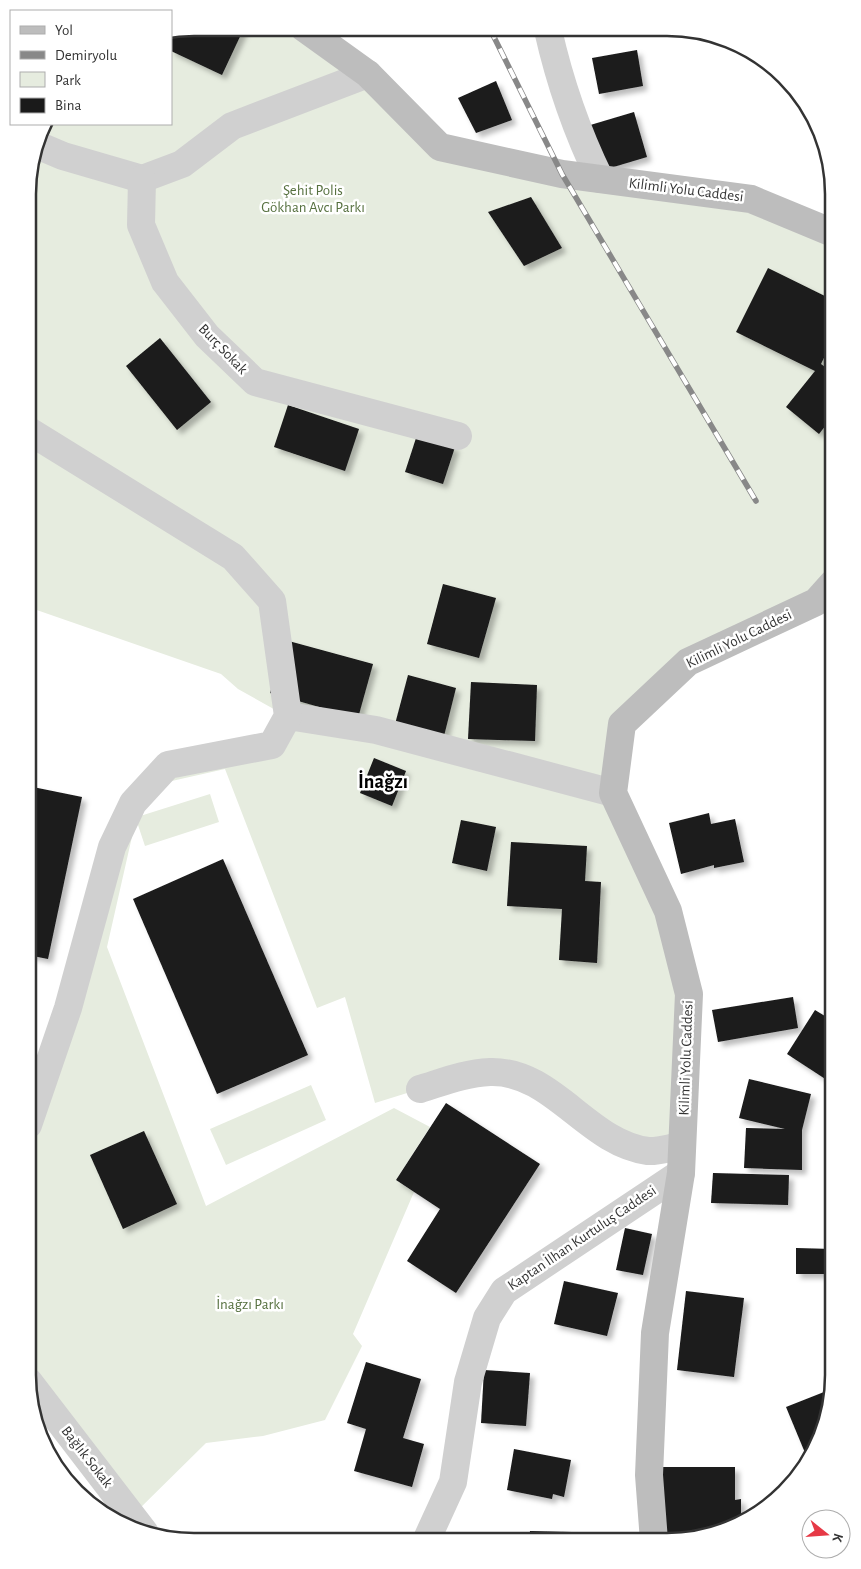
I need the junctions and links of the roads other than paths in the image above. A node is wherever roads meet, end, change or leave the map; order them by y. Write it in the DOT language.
graph roads {
  1 [pos="315,36"];
  2 [pos="549,36"];
  3 [pos="368,74"];
  4 [pos="44,148"];
  5 [pos="600,179"];
  6 [pos="142,180"];
  7 [pos="825,229"];
  8 [pos="36,435"];
  9 [pos="458,436"];
  10 [pos="825,592"];
  11 [pos="288,716"];
  12 [pos="613,793"];
  13 [pos="420,1089"];
  14 [pos="36,1102"];
  15 [pos="682,1146"];
  16 [pos="681,1173"];
  17 [pos="38,1393"];
  18 [pos="138,1522"];
  19 [pos="430,1533"];
  20 [pos="653,1533"];
  1 -- 3 [label="main road, Kilimli Yolu Caddesi"];
  2 -- 5 [label="street"];
  3 -- 5 [label="main road, Kilimli Yolu Caddesi"];
  3 -- 6 [label="street"];
  4 -- 6 [label="street"];
  5 -- 7 [label="main road, Kilimli Yolu Caddesi"];
  6 -- 9 [label="street, Burç Sokak"];
  8 -- 11 [label="street"];
  10 -- 12 [label="main road, Kilimli Yolu Caddesi"];
  11 -- 12 [label="street"];
  11 -- 14 [label="street"];
  12 -- 15 [label="main road, Kilimli Yolu Caddesi"];
  13 -- 15 [label="street"];
  15 -- 16 [label="main road, Kilimli Yolu Caddesi"];
  16 -- 19 [label="street, Kaptan İlhan Kurtuluş Caddesi"];
  16 -- 20 [label="main road, Kilimli Yolu Caddesi"];
  17 -- 18 [label="street, Bağlık Sokak"];
}
